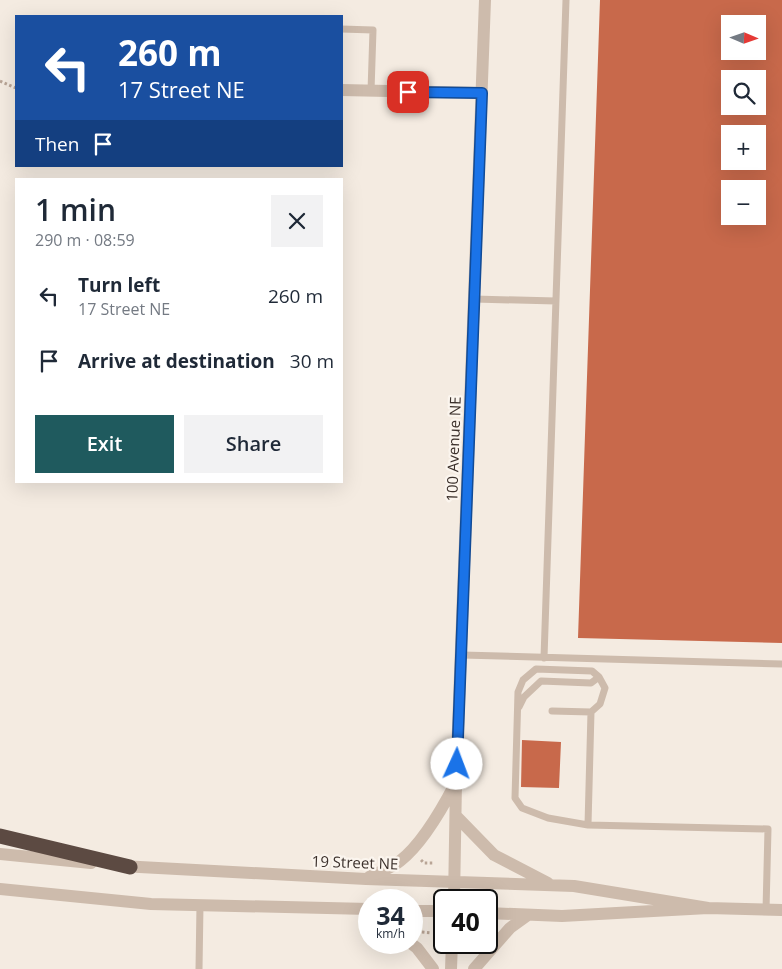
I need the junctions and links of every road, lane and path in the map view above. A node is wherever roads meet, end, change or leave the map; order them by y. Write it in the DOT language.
graph roads {
  1 [pos="485,0"];
  2 [pos="566,0"];
  3 [pos="343,29"];
  4 [pos="0,81"];
  5 [pos="15,88"];
  6 [pos="343,90"];
  7 [pos="370,91"];
  8 [pos="482,93"];
  9 [pos="474,299"];
  10 [pos="556,301"];
  11 [pos="462,655"];
  12 [pos="544,658"];
  13 [pos="782,664"];
  14 [pos="599,677"];
  15 [pos="518,710"];
  16 [pos="552,711"];
  17 [pos="591,712"];
  18 [pos="456,782"];
  19 [pos="456,816"];
  20 [pos="588,825"];
  21 [pos="0,836"];
  22 [pos="0,854"];
  23 [pos="424,863"];
  24 [pos="434,863"];
  25 [pos="130,867"];
  26 [pos="366,879"];
  27 [pos="455,881"];
  28 [pos="552,885"];
  29 [pos="0,889"];
  30 [pos="455,889"];
  31 [pos="200,905"];
  32 [pos="708,908"];
  33 [pos="766,910"];
  34 [pos="782,910"];
  35 [pos="358,911"];
  36 [pos="498,914"];
  37 [pos="528,915"];
  38 [pos="423,932"];
  39 [pos="431,933"];
  40 [pos="422,954"];
  41 [pos="452,954"];
  42 [pos="198,969"];
  43 [pos="433,969"];
  44 [pos="451,969"];
  45 [pos="474,969"];
  1 -- 8 [label="street, 100 Avenue NE"];
  2 -- 10 [label="lane"];
  3 -- 7 [label="lane"];
  4 -- 5 [label="path"];
  6 -- 7 [label="street"];
  7 -- 8 [label="street"];
  8 -- 9 [label="street, 100 Avenue NE"];
  9 -- 10 [label="lane"];
  9 -- 11 [label="street, 100 Avenue NE"];
  10 -- 12 [label="lane"];
  11 -- 12 [label="lane"];
  11 -- 18 [label="street, 100 Avenue NE"];
  12 -- 13 [label="lane"];
  14 -- 15 [label="lane"];
  14 -- 15 [label="lane"];
  14 -- 17 [label="lane"];
  15 -- 20 [label="lane"];
  16 -- 17 [label="lane"];
  17 -- 20 [label="lane"];
  18 -- 19 [label="street, 100 Avenue NE"];
  18 -- 26 [label="street"];
  19 -- 27 [label="street, 100 Avenue NE"];
  19 -- 28 [label="street"];
  20 -- 33 [label="lane"];
  21 -- 25 [label="highway"];
  22 -- 25 [label="street, 19 Street NE"];
  23 -- 24 [label="path"];
  25 -- 26 [label="street, 19 Street NE"];
  26 -- 27 [label="street, 19 Street NE"];
  27 -- 28 [label="street, 19 Street NE"];
  27 -- 30 [label="street, 100 Avenue NE"];
  28 -- 32 [label="street, 19 Street NE"];
  29 -- 31 [label="street"];
  31 -- 35 [label="street"];
  31 -- 42 [label="lane"];
  32 -- 33 [label="street, 19 Street NE"];
  32 -- 37 [label="street, 19 Street NE"];
  33 -- 34 [label="street, 19 Street NE"];
  36 -- 37 [label="street, 19 Street NE"];
  37 -- 45 [label="street"];
  38 -- 39 [label="path"];
  40 -- 43 [label="street"];
  41 -- 44 [label="street"];
}
